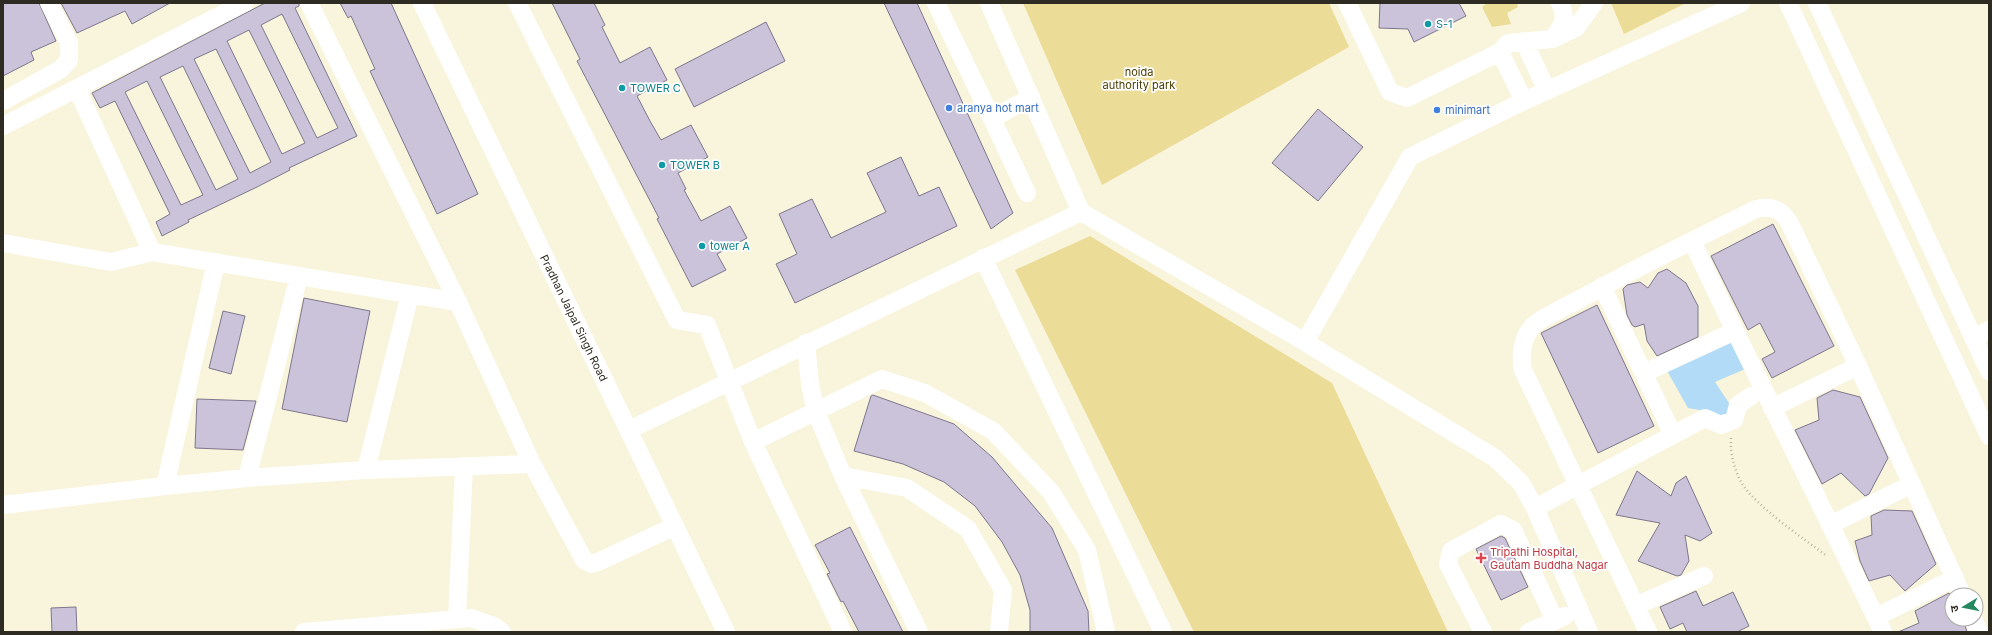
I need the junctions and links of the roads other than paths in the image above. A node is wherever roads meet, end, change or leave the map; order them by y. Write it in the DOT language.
graph roads {
  1 [pos="49,3"];
  2 [pos="244,3"];
  3 [pos="309,3"];
  4 [pos="422,3"];
  5 [pos="517,3"];
  6 [pos="936,3"];
  7 [pos="989,3"];
  8 [pos="1347,3"];
  9 [pos="1560,3"];
  10 [pos="1594,3"];
  11 [pos="1741,3"];
  12 [pos="1788,3"];
  13 [pos="1817,3"];
  14 [pos="1553,39"];
  15 [pos="1524,41"];
  16 [pos="1500,52"];
  17 [pos="77,89"];
  18 [pos="1547,91"];
  19 [pos="1031,98"];
  20 [pos="3,101"];
  21 [pos="1524,101"];
  22 [pos="992,119"];
  23 [pos="3,126"];
  24 [pos="1027,193"];
  25 [pos="1082,212"];
  26 [pos="1692,241"];
  27 [pos="3,243"];
  28 [pos="152,252"];
  29 [pos="983,258"];
  30 [pos="216,262"];
  31 [pos="299,276"];
  32 [pos="1602,286"];
  33 [pos="410,294"];
  34 [pos="458,302"];
  35 [pos="1735,331"];
  36 [pos="1981,334"];
  37 [pos="1306,342"];
  38 [pos="806,343"];
  39 [pos="1858,366"];
  40 [pos="1989,371"];
  41 [pos="1644,373"];
  42 [pos="730,380"];
  43 [pos="1751,396"];
  44 [pos="1772,408"];
  45 [pos="816,412"];
  46 [pos="629,430"];
  47 [pos="1674,435"];
  48 [pos="1989,436"];
  49 [pos="753,442"];
  50 [pos="532,464"];
  51 [pos="464,466"];
  52 [pos="366,470"];
  53 [pos="843,476"];
  54 [pos="247,478"];
  55 [pos="1912,484"];
  56 [pos="1579,485"];
  57 [pos="165,486"];
  58 [pos="3,505"];
  59 [pos="1534,508"];
  60 [pos="1830,525"];
  61 [pos="675,526"];
  62 [pos="1704,576"];
  63 [pos="1955,578"];
  64 [pos="1959,587"];
  65 [pos="1635,606"];
  66 [pos="1579,610"];
  67 [pos="457,619"];
  68 [pos="1555,621"];
  69 [pos="1879,625"];
  70 [pos="401,628"];
  71 [pos="315,631"];
  72 [pos="502,632"];
  73 [pos="726,632"];
  74 [pos="843,632"];
  75 [pos="919,632"];
  76 [pos="999,632"];
  77 [pos="1106,632"];
  78 [pos="1163,632"];
  79 [pos="1483,632"];
  80 [pos="1530,632"];
  81 [pos="1589,632"];
  82 [pos="1648,632"];
  1 -- 20 [label="street"];
  2 -- 17 [label="street"];
  3 -- 34 [label="street"];
  4 -- 46 [label="street, Pradhan Jaipal Singh Road"];
  5 -- 42 [label="street"];
  6 -- 22 [label="street"];
  7 -- 19 [label="street"];
  8 -- 16 [label="street"];
  9 -- 14 [label="street"];
  10 -- 14 [label="street"];
  11 -- 18 [label="street"];
  12 -- 48 [label="street"];
  13 -- 36 [label="street"];
  14 -- 15 [label="street"];
  15 -- 16 [label="street"];
  15 -- 18 [label="street"];
  16 -- 21 [label="street"];
  17 -- 23 [label="street"];
  17 -- 28 [label="street"];
  18 -- 21 [label="street"];
  19 -- 22 [label="street"];
  19 -- 25 [label="street"];
  21 -- 37 [label="street"];
  22 -- 24 [label="street"];
  25 -- 29 [label="street"];
  25 -- 37 [label="street"];
  26 -- 32 [label="street"];
  26 -- 35 [label="street"];
  26 -- 39 [label="street"];
  27 -- 28 [label="street"];
  28 -- 30 [label="street"];
  29 -- 38 [label="street"];
  29 -- 78 [label="street"];
  30 -- 31 [label="street"];
  30 -- 57 [label="street"];
  31 -- 33 [label="street"];
  31 -- 54 [label="street"];
  32 -- 41 [label="street"];
  32 -- 56 [label="street"];
  33 -- 34 [label="street"];
  33 -- 52 [label="street"];
  34 -- 50 [label="street"];
  35 -- 41 [label="street"];
  35 -- 44 [label="street"];
  36 -- 40 [label="street"];
  37 -- 59 [label="street"];
  38 -- 42 [label="street"];
  38 -- 45 [label="street"];
  39 -- 44 [label="street"];
  39 -- 55 [label="street"];
  41 -- 47 [label="street"];
  42 -- 46 [label="street"];
  42 -- 49 [label="street"];
  43 -- 47 [label="street"];
  44 -- 60 [label="street"];
  45 -- 49 [label="street"];
  45 -- 53 [label="street"];
  45 -- 77 [label="street"];
  46 -- 61 [label="street, Pradhan Jaipal Singh Road"];
  47 -- 56 [label="street"];
  49 -- 74 [label="street"];
  50 -- 51 [label="street"];
  50 -- 61 [label="street"];
  51 -- 52 [label="street"];
  51 -- 67 [label="street"];
  52 -- 54 [label="street"];
  53 -- 75 [label="street"];
  53 -- 76 [label="street"];
  54 -- 57 [label="street"];
  55 -- 60 [label="street"];
  55 -- 63 [label="street"];
  56 -- 59 [label="street"];
  56 -- 65 [label="street"];
  57 -- 58 [label="street"];
  59 -- 66 [label="street"];
  60 -- 69 [label="street"];
  61 -- 73 [label="street, Pradhan Jaipal Singh Road"];
  62 -- 65 [label="street"];
  63 -- 64 [label="street"];
  63 -- 69 [label="street"];
  65 -- 82 [label="street"];
  66 -- 68 [label="street"];
  66 -- 81 [label="street"];
  67 -- 70 [label="street"];
  67 -- 72 [label="street"];
  68 -- 79 [label="street"];
  68 -- 80 [label="street"];
  70 -- 71 [label="street"];
}
